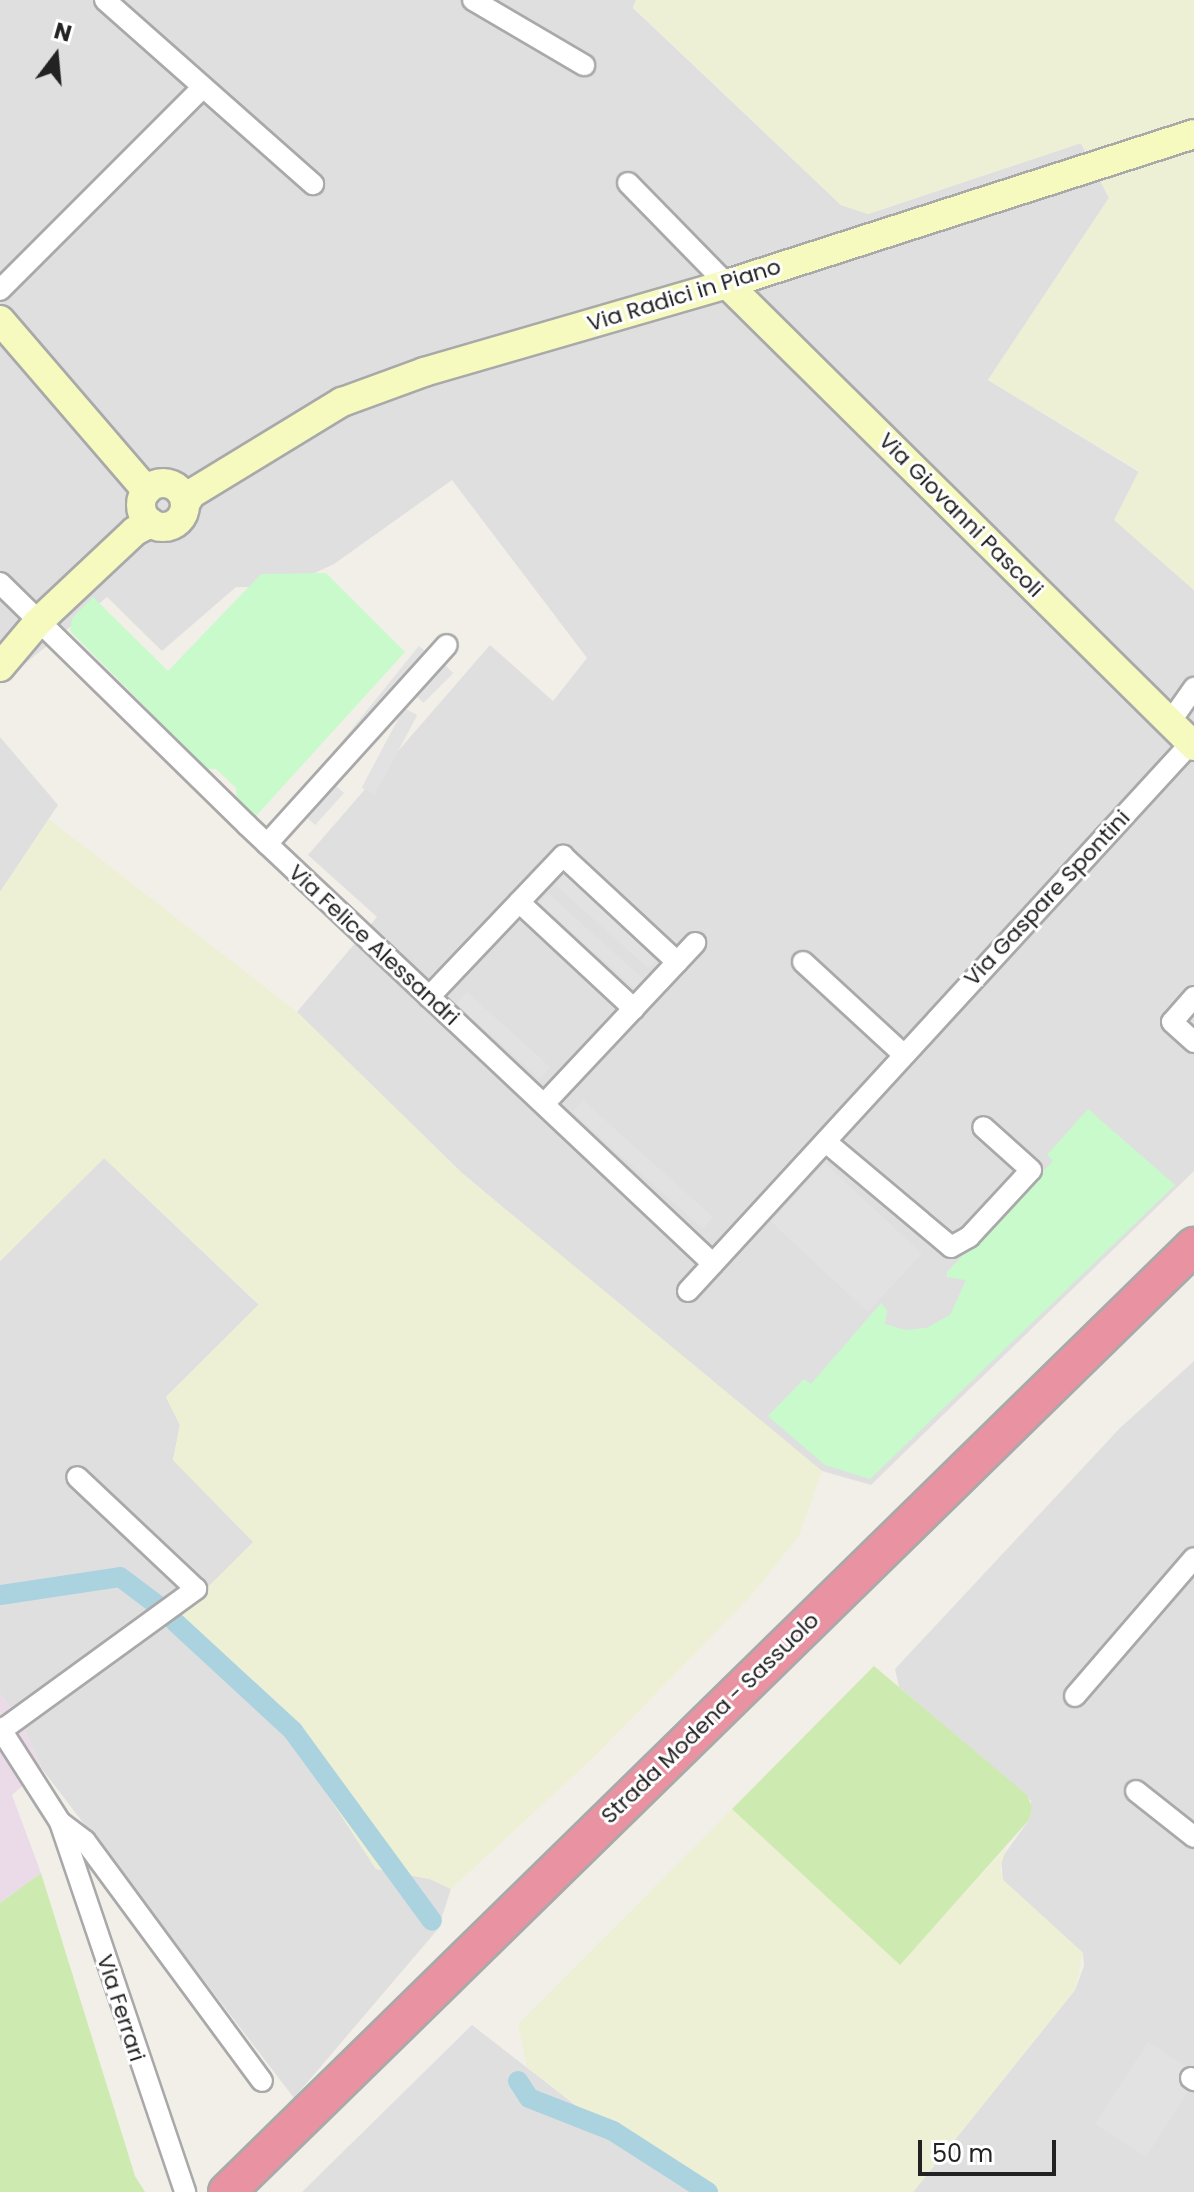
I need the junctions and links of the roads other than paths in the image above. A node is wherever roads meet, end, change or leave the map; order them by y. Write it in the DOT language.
graph roads {
  1 [pos="105,0"];
  2 [pos="485,3"];
  3 [pos="584,65"];
  4 [pos="203,87"];
  5 [pos="1194,134"];
  6 [pos="628,183"];
  7 [pos="313,184"];
  8 [pos="727,284"];
  9 [pos="0,290"];
  10 [pos="0,320"];
  11 [pos="160,501"];
  12 [pos="0,583"];
  13 [pos="37,623"];
  14 [pos="447,645"];
  15 [pos="0,667"];
  16 [pos="1194,688"];
  17 [pos="1170,722"];
  18 [pos="1192,745"];
  19 [pos="267,844"];
  20 [pos="519,902"];
  21 [pos="695,943"];
  22 [pos="677,962"];
  23 [pos="803,962"];
  24 [pos="429,997"];
  25 [pos="1194,997"];
  26 [pos="634,1009"];
  27 [pos="1194,1042"];
  28 [pos="903,1054"];
  29 [pos="544,1104"];
  30 [pos="983,1127"];
  31 [pos="826,1142"];
  32 [pos="1194,1246"];
  33 [pos="713,1264"];
  34 [pos="1194,1278"];
  35 [pos="688,1291"];
  36 [pos="77,1477"];
  37 [pos="1194,1558"];
  38 [pos="1075,1696"];
  39 [pos="1,1729"];
  40 [pos="1136,1791"];
  41 [pos="60,1822"];
  42 [pos="1194,1837"];
  43 [pos="262,2081"];
  44 [pos="185,2192"];
  45 [pos="227,2192"];
  46 [pos="262,2192"];
  1 -- 4 [label="street"];
  2 -- 3 [label="street"];
  4 -- 7 [label="street"];
  4 -- 9 [label="street"];
  5 -- 8 [label="street, Via Radici in Piano"];
  6 -- 8 [label="street"];
  8 -- 11 [label="street, Via Radici in Piano"];
  8 -- 17 [label="street, Via Giovanni Pascoli"];
  10 -- 11 [label="street"];
  11 -- 13 [label="street, Via Radici in Piano"];
  12 -- 13 [label="street, Via Felice Alessandri"];
  13 -- 15 [label="street, Via Radici in Piano"];
  13 -- 19 [label="street, Via Felice Alessandri"];
  14 -- 19 [label="street"];
  16 -- 17 [label="street"];
  17 -- 18 [label="street, Via Giovanni Pascoli"];
  18 -- 28 [label="street, Via Gaspare Spontini"];
  19 -- 24 [label="street, Via Felice Alessandri"];
  20 -- 22 [label="street"];
  20 -- 24 [label="street"];
  20 -- 26 [label="street"];
  21 -- 22 [label="street"];
  22 -- 26 [label="street"];
  23 -- 28 [label="street"];
  24 -- 29 [label="street, Via Felice Alessandri"];
  25 -- 27 [label="street"];
  26 -- 29 [label="street"];
  28 -- 31 [label="street, Via Gaspare Spontini"];
  29 -- 33 [label="street, Via Felice Alessandri"];
  30 -- 31 [label="street"];
  31 -- 33 [label="street, Via Gaspare Spontini"];
  32 -- 45 [label="highway, Strada Modena - Sassuolo"];
  33 -- 35 [label="street, Via Gaspare Spontini"];
  34 -- 46 [label="highway, Strada Modena - Sassuolo"];
  36 -- 39 [label="street"];
  37 -- 38 [label="street"];
  39 -- 41 [label="street, Via Ferrari"];
  40 -- 42 [label="street"];
  41 -- 43 [label="street, Via Ferrari"];
  41 -- 44 [label="street, Via Ferrari"];
}
